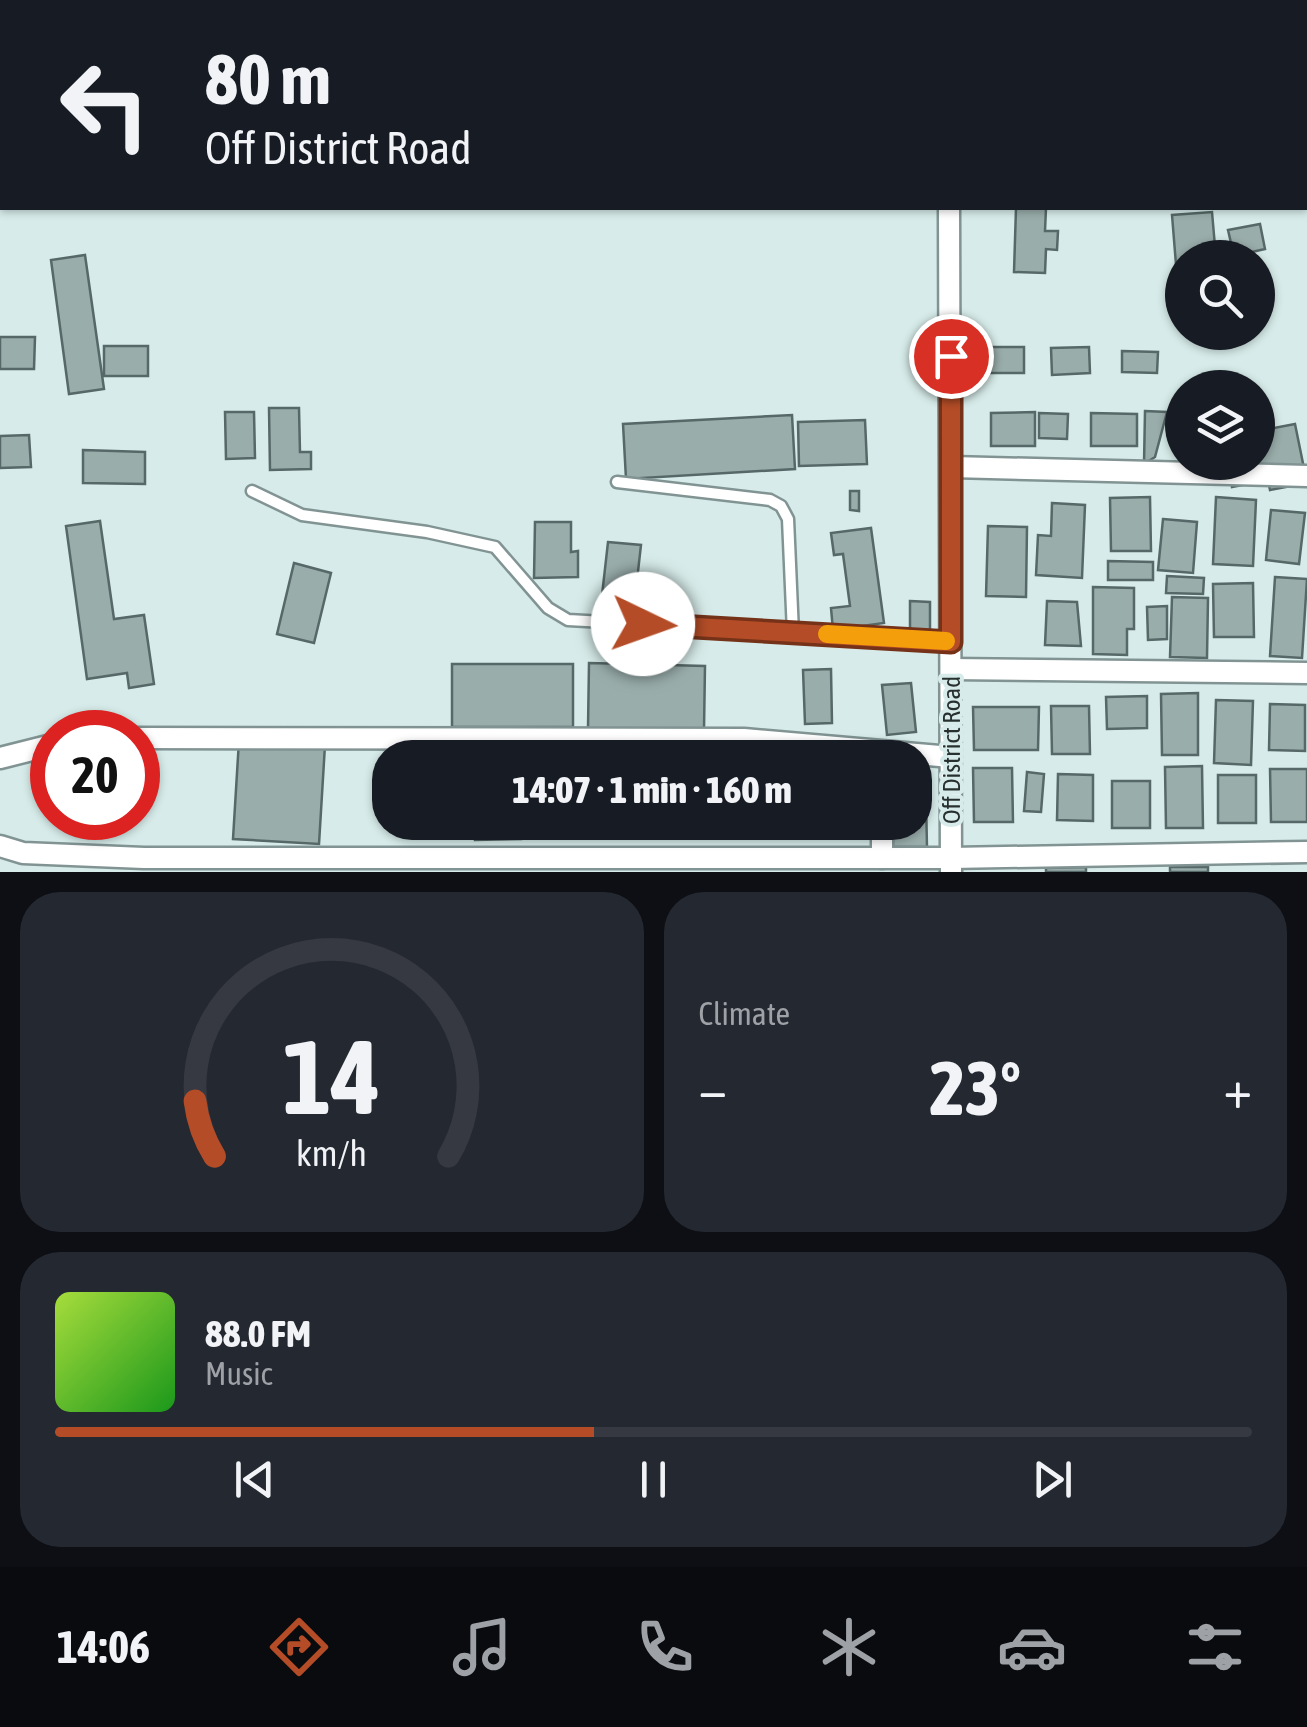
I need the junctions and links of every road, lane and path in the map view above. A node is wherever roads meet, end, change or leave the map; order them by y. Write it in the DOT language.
graph roads {
  1 [pos="949,210"];
  2 [pos="952,467"];
  3 [pos="1307,476"];
  4 [pos="617,482"];
  5 [pos="252,491"];
  6 [pos="793,633"];
  7 [pos="951,642"];
  8 [pos="951,669"];
  9 [pos="1307,673"];
  10 [pos="160,738"];
  11 [pos="754,740"];
  12 [pos="30,750"];
  13 [pos="932,756"];
  14 [pos="950,757"];
  15 [pos="0,758"];
  16 [pos="882,840"];
  17 [pos="0,846"];
  18 [pos="1307,852"];
  19 [pos="882,858"];
  20 [pos="951,865"];
  1 -- 2 [label="street, Off District Road"];
  2 -- 3 [label="street"];
  2 -- 7 [label="street, Off District Road"];
  4 -- 6 [label="lane"];
  5 -- 6 [label="lane"];
  6 -- 7 [label="lane"];
  7 -- 8 [label="street, Off District Road"];
  8 -- 9 [label="street"];
  8 -- 14 [label="street, Off District Road"];
  10 -- 11 [label="street"];
  12 -- 15 [label="street"];
  13 -- 14 [label="street"];
  14 -- 20 [label="street, Off District Road"];
  16 -- 19 [label="street"];
  17 -- 19 [label="street"];
  18 -- 20 [label="street"];
  19 -- 20 [label="street"];
}
